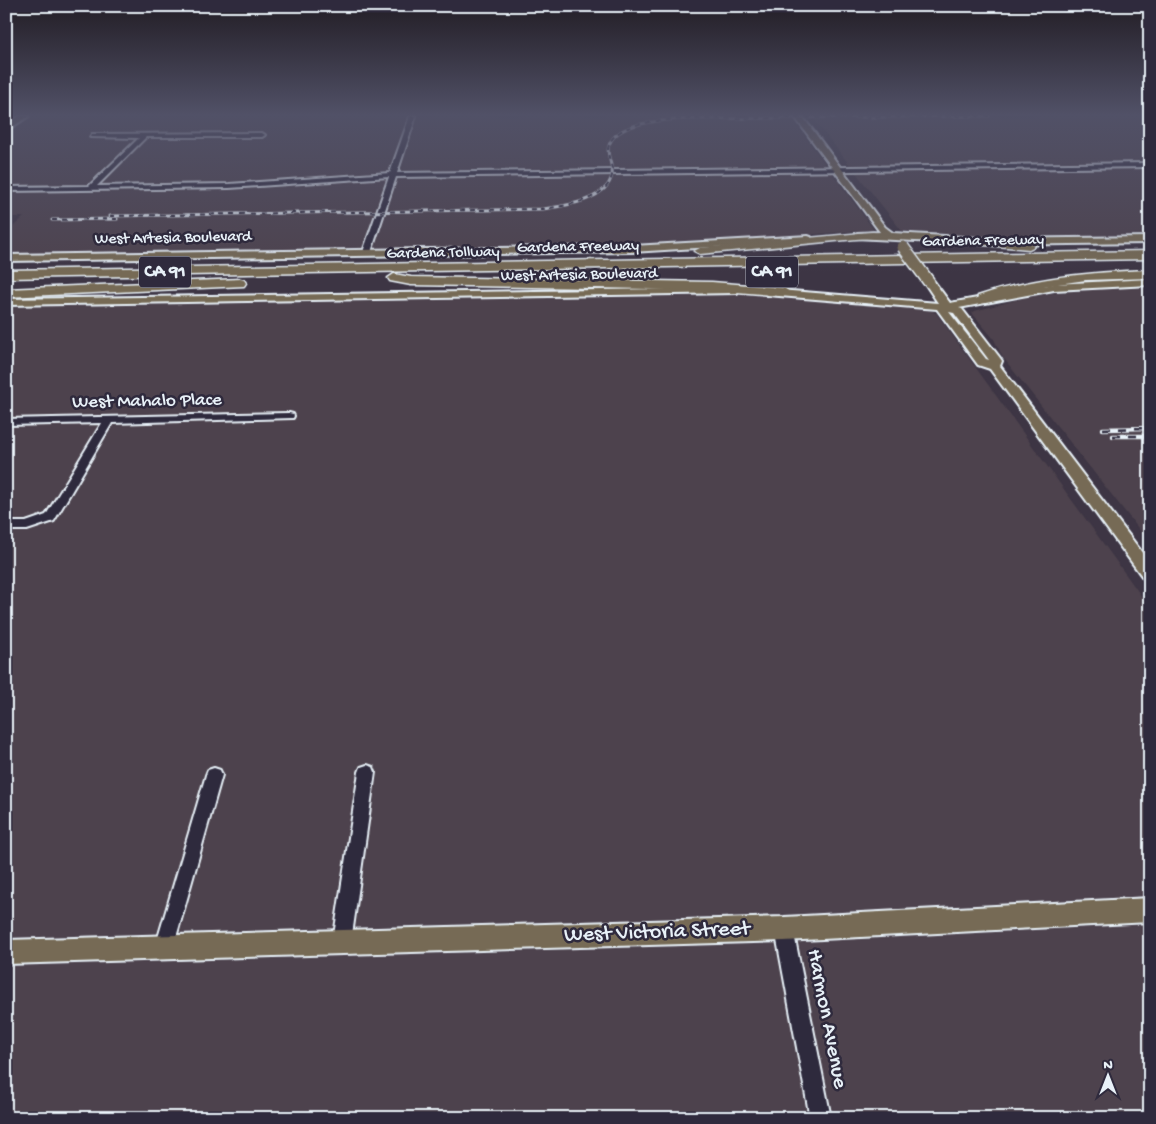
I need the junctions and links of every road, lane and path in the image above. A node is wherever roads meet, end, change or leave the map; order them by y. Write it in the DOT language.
graph roads {
  1 [pos="112,168"];
  2 [pos="395,168"];
  3 [pos="732,168"];
  4 [pos="841,168"];
  5 [pos="393,173"];
  6 [pos="94,186"];
  7 [pos="6,187"];
  8 [pos="891,234"];
  9 [pos="873,235"];
  10 [pos="966,240"];
  11 [pos="1150,240"];
  12 [pos="1150,249"];
  13 [pos="367,252"];
  14 [pos="6,258"];
  15 [pos="1150,258"];
  16 [pos="6,264"];
  17 [pos="1150,266"];
  18 [pos="423,268"];
  19 [pos="319,274"];
  20 [pos="1150,274"];
  21 [pos="6,276"];
  22 [pos="394,278"];
  23 [pos="43,282"];
  24 [pos="1150,282"];
  25 [pos="6,283"];
  26 [pos="784,292"];
  27 [pos="6,293"];
  28 [pos="983,299"];
  29 [pos="6,302"];
  30 [pos="947,307"];
  31 [pos="994,366"];
  32 [pos="289,416"];
  33 [pos="109,420"];
  34 [pos="6,422"];
  35 [pos="6,526"];
  36 [pos="1147,567"];
  37 [pos="367,772"];
  38 [pos="214,775"];
  39 [pos="1150,910"];
  40 [pos="784,929"];
  41 [pos="342,942"];
  42 [pos="164,948"];
  43 [pos="6,952"];
  44 [pos="821,1118"];
  1 -- 6 [label="street"];
  2 -- 5 [label="street"];
  3 -- 5 [label="street"];
  4 -- 8 [label="main road"];
  5 -- 6 [label="street"];
  5 -- 13 [label="street"];
  6 -- 7 [label="street"];
  8 -- 9 [label="main road, West Artesia Boulevard"];
  8 -- 10 [label="main road, West Artesia Boulevard"];
  8 -- 30 [label="main road, bridge"];
  9 -- 13 [label="main road, West Artesia Boulevard"];
  9 -- 18 [label="highway"];
  10 -- 11 [label="main road, West Artesia Boulevard"];
  10 -- 12 [label="highway"];
  13 -- 14 [label="main road, West Artesia Boulevard"];
  15 -- 18 [label="highway, Gardena Freeway / CA 91"];
  15 -- 21 [label="highway, Gardena Tollway"];
  15 -- 23 [label="highway, Gardena Tollway"];
  16 -- 19 [label="highway"];
  17 -- 22 [label="highway, Gardena Freeway / CA 91"];
  18 -- 19 [label="highway, Gardena Freeway / CA 91"];
  19 -- 21 [label="highway, Gardena Freeway / CA 91"];
  19 -- 22 [label="highway, Gardena Freeway / CA 91"];
  19 -- 23 [label="highway, Gardena Freeway / CA 91"];
  19 -- 27 [label="highway"];
  20 -- 28 [label="highway"];
  22 -- 26 [label="highway"];
  23 -- 25 [label="highway, Gardena Freeway / CA 91"];
  24 -- 28 [label="main road, West Artesia Boulevard"];
  26 -- 29 [label="main road, West Artesia Boulevard"];
  26 -- 30 [label="main road, West Artesia Boulevard"];
  28 -- 30 [label="main road, West Artesia Boulevard"];
  30 -- 31 [label="main road"];
  31 -- 36 [label="main road"];
  32 -- 33 [label="street, West Mahalo Place"];
  33 -- 34 [label="street, West Mahalo Place"];
  33 -- 35 [label="street"];
  37 -- 41 [label="street"];
  38 -- 42 [label="street"];
  39 -- 40 [label="main road, West Victoria Street"];
  40 -- 41 [label="main road, West Victoria Street"];
  40 -- 44 [label="street, Harmon Avenue"];
  41 -- 42 [label="main road, West Victoria Street"];
  42 -- 43 [label="main road"];
}
